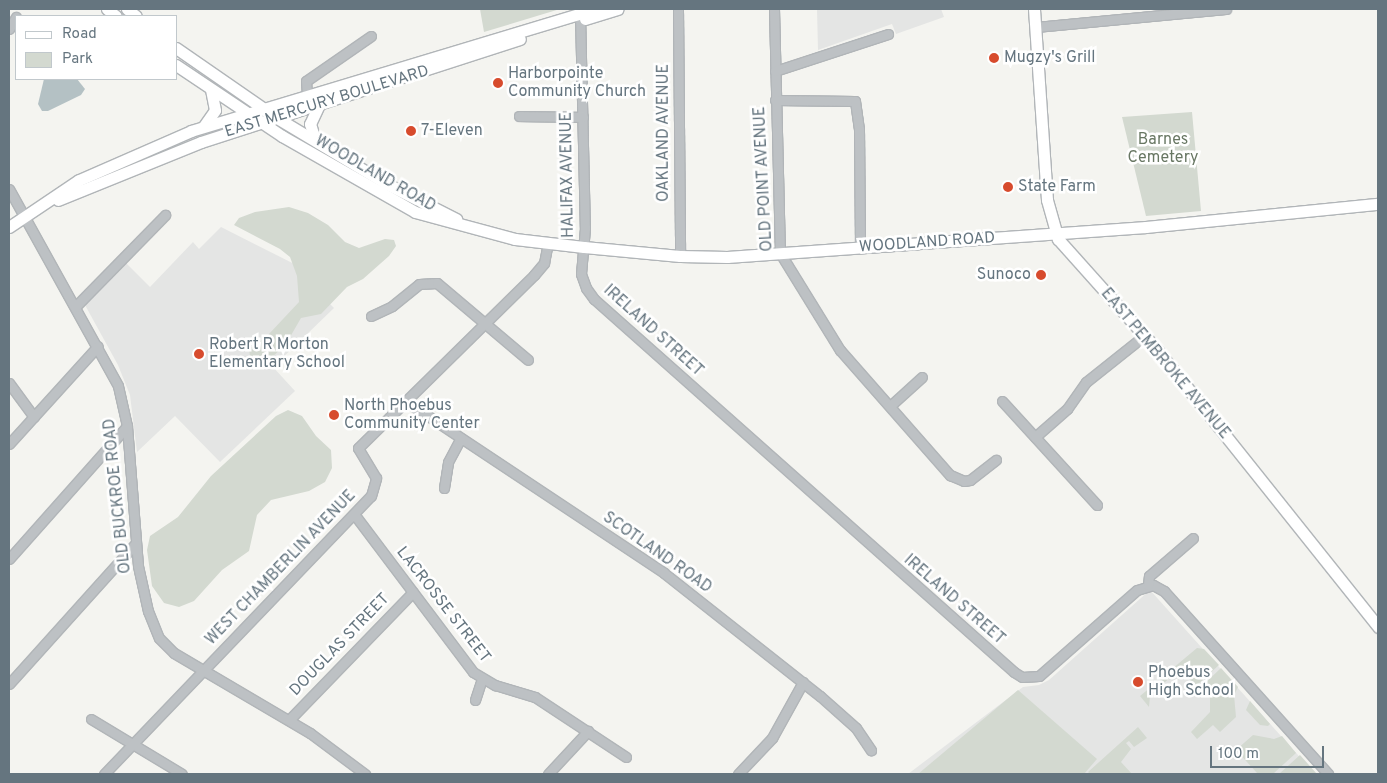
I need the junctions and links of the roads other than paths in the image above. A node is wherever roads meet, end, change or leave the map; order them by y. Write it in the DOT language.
graph roads {
  1 [pos="595,9"];
  2 [pos="618,9"];
  3 [pos="678,9"];
  4 [pos="774,9"];
  5 [pos="1034,9"];
  6 [pos="1226,9"];
  7 [pos="580,17"];
  8 [pos="1035,27"];
  9 [pos="888,34"];
  10 [pos="371,36"];
  11 [pos="178,49"];
  12 [pos="178,66"];
  13 [pos="775,71"];
  14 [pos="211,90"];
  15 [pos="306,94"];
  16 [pos="775,100"];
  17 [pos="319,105"];
  18 [pos="262,107"];
  19 [pos="246,113"];
  20 [pos="519,116"];
  21 [pos="582,117"];
  22 [pos="277,118"];
  23 [pos="261,123"];
  24 [pos="203,127"];
  25 [pos="315,140"];
  26 [pos="382,188"];
  27 [pos="9,189"];
  28 [pos="1378,204"];
  29 [pos="40,207"];
  30 [pos="165,215"];
  31 [pos="24,217"];
  32 [pos="9,227"];
  33 [pos="1055,234"];
  34 [pos="548,243"];
  35 [pos="584,247"];
  36 [pos="860,248"];
  37 [pos="780,253"];
  38 [pos="680,256"];
  39 [pos="75,307"];
  40 [pos="371,316"];
  41 [pos="486,322"];
  42 [pos="1144,334"];
  43 [pos="98,346"];
  44 [pos="528,360"];
  45 [pos="922,377"];
  46 [pos="9,383"];
  47 [pos="1002,401"];
  48 [pos="408,402"];
  49 [pos="890,406"];
  50 [pos="34,417"];
  51 [pos="127,426"];
  52 [pos="1035,437"];
  53 [pos="461,438"];
  54 [pos="9,444"];
  55 [pos="996,460"];
  56 [pos="444,488"];
  57 [pos="1097,505"];
  58 [pos="354,514"];
  59 [pos="1193,538"];
  60 [pos="135,544"];
  61 [pos="9,559"];
  62 [pos="1148,584"];
  63 [pos="413,592"];
  64 [pos="1378,627"];
  65 [pos="204,671"];
  66 [pos="482,679"];
  67 [pos="803,682"];
  68 [pos="9,684"];
  69 [pos="475,700"];
  70 [pos="91,719"];
  71 [pos="289,720"];
  72 [pos="588,731"];
  73 [pos="133,744"];
  74 [pos="872,750"];
  75 [pos="626,756"];
  76 [pos="104,774"];
  77 [pos="182,774"];
  78 [pos="365,774"];
  79 [pos="548,774"];
  80 [pos="738,774"];
  81 [pos="1328,774"];
  1 -- 7 [label="main road, EAST MERCURY BOULEVARD"];
  2 -- 7 [label="main road, EAST MERCURY BOULEVARD"];
  3 -- 38 [label="street, OAKLAND AVENUE"];
  4 -- 13 [label="street, OLD POINT AVENUE"];
  5 -- 8 [label="main road, EAST PEMBROKE AVENUE"];
  6 -- 8 [label="street"];
  7 -- 15 [label="main road, EAST MERCURY BOULEVARD"];
  7 -- 17 [label="main road, EAST MERCURY BOULEVARD"];
  7 -- 21 [label="street, HALIFAX AVENUE"];
  8 -- 33 [label="main road, EAST PEMBROKE AVENUE"];
  9 -- 13 [label="street"];
  10 -- 15 [label="street"];
  11 -- 18 [label="main road, WOODLAND ROAD"];
  12 -- 14 [label="main road, WOODLAND ROAD"];
  13 -- 16 [label="street, OLD POINT AVENUE"];
  14 -- 19 [label="main road, WOODLAND ROAD"];
  14 -- 24 [label="main road"];
  15 -- 18 [label="main road, EAST MERCURY BOULEVARD"];
  16 -- 36 [label="street"];
  16 -- 37 [label="street, OLD POINT AVENUE"];
  17 -- 22 [label="main road, EAST MERCURY BOULEVARD"];
  17 -- 25 [label="main road"];
  18 -- 19 [label="main road, EAST MERCURY BOULEVARD"];
  18 -- 22 [label="main road, WOODLAND ROAD"];
  19 -- 23 [label="main road, WOODLAND ROAD"];
  19 -- 24 [label="main road, EAST MERCURY BOULEVARD"];
  20 -- 21 [label="street"];
  21 -- 35 [label="street, HALIFAX AVENUE"];
  22 -- 23 [label="main road, EAST MERCURY BOULEVARD"];
  22 -- 25 [label="main road, WOODLAND ROAD"];
  23 -- 26 [label="main road, WOODLAND ROAD"];
  23 -- 29 [label="main road, EAST MERCURY BOULEVARD"];
  24 -- 29 [label="main road, EAST MERCURY BOULEVARD"];
  25 -- 26 [label="main road, WOODLAND ROAD"];
  26 -- 34 [label="main road, WOODLAND ROAD"];
  27 -- 31 [label="street, OLD BUCKROE ROAD"];
  28 -- 33 [label="main road, WOODLAND ROAD"];
  29 -- 31 [label="main road, EAST MERCURY BOULEVARD"];
  30 -- 39 [label="street"];
  31 -- 32 [label="main road, EAST MERCURY BOULEVARD"];
  31 -- 39 [label="street, OLD BUCKROE ROAD"];
  33 -- 36 [label="main road, WOODLAND ROAD"];
  33 -- 42 [label="main road, EAST PEMBROKE AVENUE"];
  34 -- 35 [label="main road, WOODLAND ROAD"];
  34 -- 41 [label="street, WEST CHAMBERLIN AVENUE"];
  35 -- 38 [label="main road, WOODLAND ROAD"];
  35 -- 62 [label="street, IRELAND STREET"];
  36 -- 37 [label="main road, WOODLAND ROAD"];
  37 -- 38 [label="main road, WOODLAND ROAD"];
  37 -- 49 [label="street, OLD POINT AVENUE"];
  39 -- 43 [label="street, OLD BUCKROE ROAD"];
  40 -- 41 [label="street"];
  41 -- 44 [label="street"];
  41 -- 48 [label="street, WEST CHAMBERLIN AVENUE"];
  42 -- 52 [label="street"];
  42 -- 64 [label="main road, EAST PEMBROKE AVENUE"];
  43 -- 50 [label="street"];
  43 -- 51 [label="street, OLD BUCKROE ROAD"];
  45 -- 49 [label="street"];
  46 -- 50 [label="street"];
  47 -- 52 [label="street"];
  48 -- 53 [label="street, SCOTLAND ROAD"];
  48 -- 58 [label="street, WEST CHAMBERLIN AVENUE"];
  49 -- 55 [label="street, OLD POINT AVENUE"];
  50 -- 54 [label="street"];
  51 -- 60 [label="street, OLD BUCKROE ROAD"];
  51 -- 61 [label="street"];
  52 -- 57 [label="street"];
  53 -- 56 [label="street"];
  53 -- 67 [label="street, SCOTLAND ROAD"];
  58 -- 63 [label="street, LACROSSE STREET"];
  58 -- 65 [label="street, WEST CHAMBERLIN AVENUE"];
  59 -- 62 [label="street, IRELAND STREET"];
  60 -- 65 [label="street, OLD BUCKROE ROAD"];
  60 -- 68 [label="street"];
  62 -- 81 [label="street"];
  63 -- 66 [label="street, LACROSSE STREET"];
  63 -- 71 [label="street, DOUGLAS STREET"];
  65 -- 71 [label="street, OLD BUCKROE ROAD"];
  65 -- 73 [label="street, WEST CHAMBERLIN AVENUE"];
  66 -- 69 [label="street"];
  66 -- 72 [label="street, LACROSSE STREET"];
  67 -- 74 [label="street, SCOTLAND ROAD"];
  67 -- 80 [label="street"];
  70 -- 73 [label="street"];
  71 -- 78 [label="street, OLD BUCKROE ROAD"];
  72 -- 75 [label="street, LACROSSE STREET"];
  72 -- 79 [label="street"];
  73 -- 76 [label="street, WEST CHAMBERLIN AVENUE"];
  73 -- 77 [label="street"];
}
